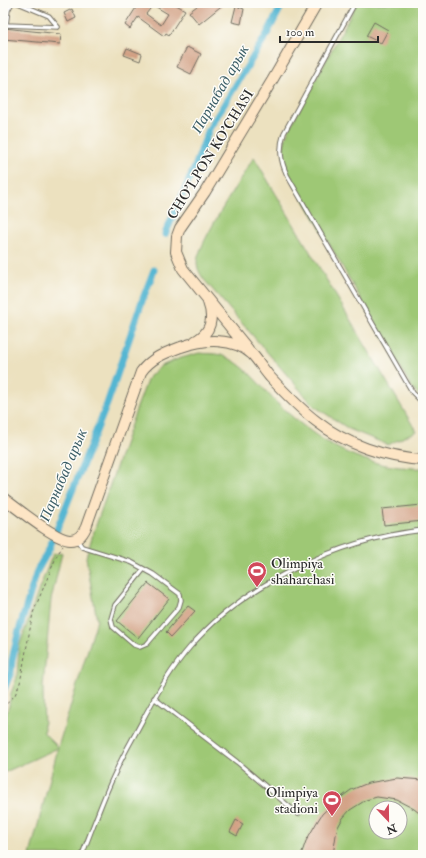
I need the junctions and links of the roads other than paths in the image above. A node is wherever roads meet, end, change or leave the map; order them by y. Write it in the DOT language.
graph roads {
  1 [pos="12,3"];
  2 [pos="18,3"];
  3 [pos="317,3"];
  4 [pos="355,3"];
  5 [pos="207,300"];
  6 [pos="192,343"];
  7 [pos="253,355"];
  8 [pos="423,403"];
  9 [pos="423,460"];
  10 [pos="3,498"];
  11 [pos="423,530"];
  12 [pos="68,538"];
  13 [pos="144,569"];
  14 [pos="154,698"];
  15 [pos="298,814"];
  16 [pos="82,855"];
  1 -- 2 [label="lane"];
  3 -- 5 [label="main road, CHO'LPON KO'CHASI"];
  4 -- 8 [label="lane"];
  5 -- 6 [label="main road"];
  5 -- 7 [label="main road, CHO'LPON KO'CHASI"];
  6 -- 7 [label="main road"];
  6 -- 12 [label="main road"];
  7 -- 9 [label="main road, CHO'LPON KO'CHASI"];
  10 -- 12 [label="main road"];
  11 -- 14 [label="lane"];
  12 -- 13 [label="lane"];
  13 -- 13 [label="lane"];
  14 -- 15 [label="lane"];
  14 -- 16 [label="lane"];
}
